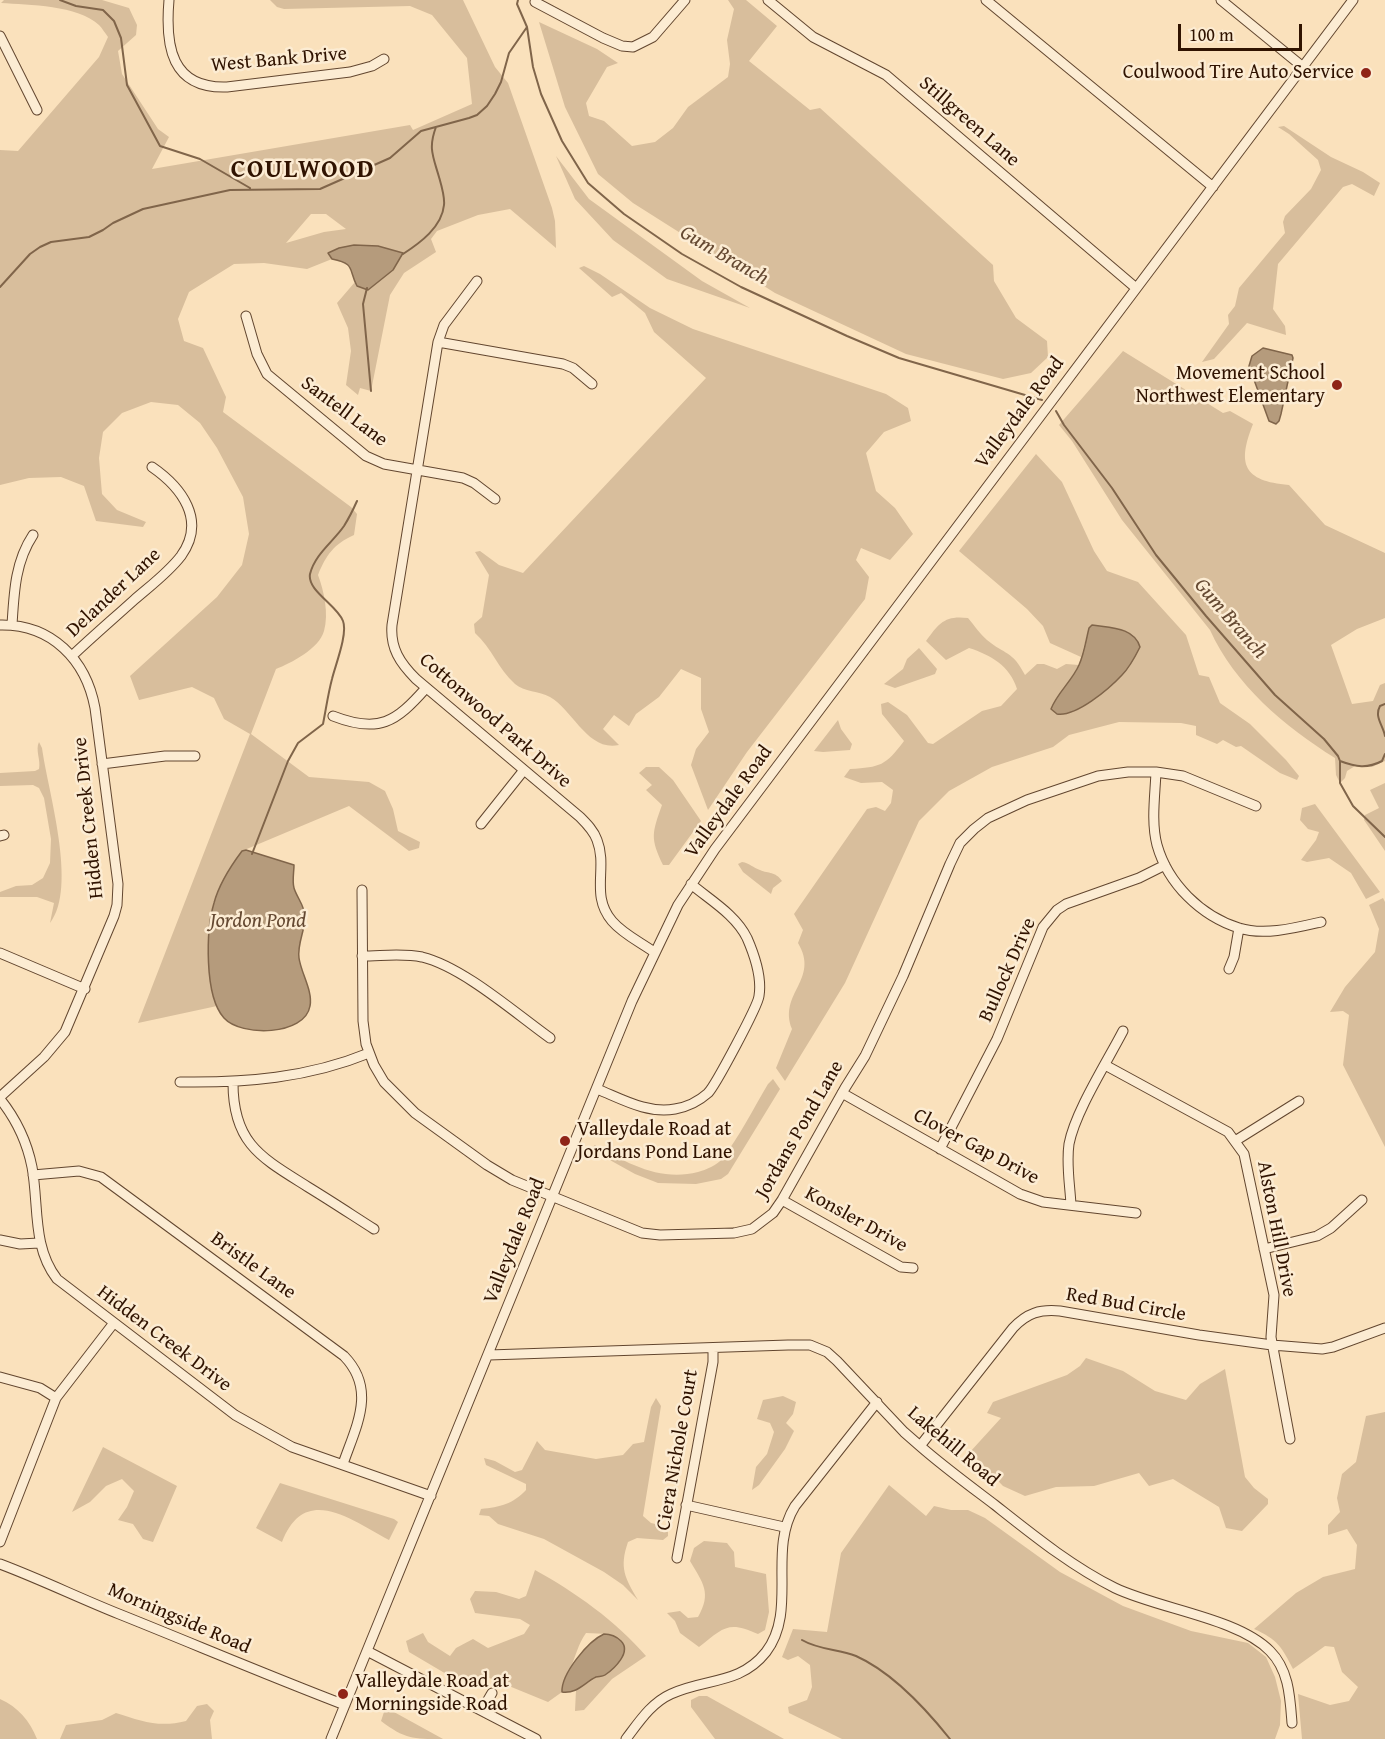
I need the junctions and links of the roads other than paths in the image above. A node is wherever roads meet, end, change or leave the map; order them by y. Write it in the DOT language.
graph roads {
  1 [pos="169,0"];
  2 [pos="686,0"];
  3 [pos="768,0"];
  4 [pos="986,0"];
  5 [pos="1221,0"];
  6 [pos="1353,0"];
  7 [pos="535,2"];
  8 [pos="0,36"];
  9 [pos="384,59"];
  10 [pos="1303,67"];
  11 [pos="37,110"];
  12 [pos="1213,187"];
  13 [pos="477,282"];
  14 [pos="1136,288"];
  15 [pos="246,316"];
  16 [pos="438,342"];
  17 [pos="591,384"];
  18 [pos="152,467"];
  19 [pos="417,470"];
  20 [pos="495,499"];
  21 [pos="33,535"];
  22 [pos="0,625"];
  23 [pos="12,626"];
  24 [pos="72,656"];
  25 [pos="426,688"];
  26 [pos="333,716"];
  27 [pos="195,756"];
  28 [pos="102,764"];
  29 [pos="524,770"];
  30 [pos="1156,772"];
  31 [pos="1256,806"];
  32 [pos="481,824"];
  33 [pos="1165,866"];
  34 [pos="691,884"];
  35 [pos="362,890"];
  36 [pos="1321,922"];
  37 [pos="1239,928"];
  38 [pos="654,952"];
  39 [pos="0,953"];
  40 [pos="363,956"];
  41 [pos="1228,969"];
  42 [pos="85,989"];
  43 [pos="1123,1031"];
  44 [pos="550,1038"];
  45 [pos="369,1053"];
  46 [pos="1105,1065"];
  47 [pos="180,1082"];
  48 [pos="232,1083"];
  49 [pos="597,1089"];
  50 [pos="842,1093"];
  51 [pos="0,1098"];
  52 [pos="1299,1101"];
  53 [pos="1235,1141"];
  54 [pos="940,1149"];
  55 [pos="33,1175"];
  56 [pos="552,1198"];
  57 [pos="782,1200"];
  58 [pos="1362,1200"];
  59 [pos="1071,1205"];
  60 [pos="1136,1213"];
  61 [pos="374,1229"];
  62 [pos="0,1240"];
  63 [pos="39,1243"];
  64 [pos="1264,1249"];
  65 [pos="913,1268"];
  66 [pos="113,1324"];
  67 [pos="1385,1328"];
  68 [pos="1272,1345"];
  69 [pos="713,1348"];
  70 [pos="489,1355"];
  71 [pos="0,1377"];
  72 [pos="56,1398"];
  73 [pos="877,1402"];
  74 [pos="1290,1439"];
  75 [pos="920,1446"];
  76 [pos="343,1464"];
  77 [pos="431,1496"];
  78 [pos="686,1505"];
  79 [pos="784,1527"];
  80 [pos="0,1542"];
  81 [pos="677,1558"];
  82 [pos="0,1564"];
  83 [pos="367,1651"];
  84 [pos="492,1693"];
  85 [pos="345,1705"];
  86 [pos="482,1710"];
  87 [pos="1292,1723"];
  88 [pos="331,1739"];
  89 [pos="536,1739"];
  90 [pos="626,1739"];
  1 -- 9 [label="street, West Bank Drive"];
  2 -- 7 [label="street"];
  3 -- 14 [label="street, Stillgreen Lane"];
  4 -- 12 [label="street"];
  5 -- 10 [label="street"];
  6 -- 10 [label="street, Valleydale Road"];
  8 -- 11 [label="street"];
  10 -- 12 [label="street, Valleydale Road"];
  12 -- 14 [label="street, Valleydale Road"];
  13 -- 16 [label="street, Cottonwood Park Drive"];
  14 -- 34 [label="street, Valleydale Road"];
  15 -- 19 [label="street, Santell Lane"];
  16 -- 17 [label="street"];
  16 -- 19 [label="street, Cottonwood Park Drive"];
  18 -- 24 [label="street, Delander Lane"];
  19 -- 20 [label="street, Santell Lane"];
  19 -- 25 [label="street, Cottonwood Park Drive"];
  21 -- 23 [label="street"];
  22 -- 23 [label="street, Hidden Creek Drive"];
  23 -- 24 [label="street, Hidden Creek Drive"];
  24 -- 28 [label="street, Hidden Creek Drive"];
  25 -- 26 [label="street"];
  25 -- 29 [label="street, Cottonwood Park Drive"];
  27 -- 28 [label="street"];
  28 -- 42 [label="street, Hidden Creek Drive"];
  29 -- 32 [label="street"];
  29 -- 38 [label="street, Cottonwood Park Drive"];
  30 -- 31 [label="street, Jordans Pond Lane"];
  30 -- 33 [label="street"];
  30 -- 50 [label="street, Jordans Pond Lane"];
  33 -- 37 [label="street"];
  33 -- 54 [label="street, Bullock Drive"];
  34 -- 38 [label="street, Valleydale Road"];
  34 -- 49 [label="street"];
  35 -- 40 [label="street, Jordans Pond Lane"];
  36 -- 37 [label="street"];
  37 -- 41 [label="street"];
  38 -- 49 [label="street, Valleydale Road"];
  39 -- 42 [label="street"];
  40 -- 44 [label="street"];
  40 -- 45 [label="street, Jordans Pond Lane"];
  42 -- 51 [label="street, Hidden Creek Drive"];
  43 -- 46 [label="street"];
  45 -- 48 [label="street"];
  45 -- 56 [label="street, Jordans Pond Lane"];
  46 -- 53 [label="street, Alston Hill Drive"];
  46 -- 59 [label="street"];
  47 -- 48 [label="street"];
  48 -- 61 [label="street"];
  49 -- 56 [label="street, Valleydale Road"];
  50 -- 54 [label="street, Clover Gap Drive"];
  50 -- 57 [label="street, Jordans Pond Lane"];
  51 -- 55 [label="street, Hidden Creek Drive"];
  52 -- 53 [label="street"];
  53 -- 64 [label="street, Alston Hill Drive"];
  54 -- 59 [label="street, Clover Gap Drive"];
  55 -- 63 [label="street, Hidden Creek Drive"];
  55 -- 76 [label="street, Bristle Lane"];
  56 -- 57 [label="street, Jordans Pond Lane"];
  56 -- 70 [label="street, Valleydale Road"];
  57 -- 65 [label="street, Konsler Drive"];
  58 -- 64 [label="street"];
  59 -- 60 [label="street, Clover Gap Drive"];
  62 -- 63 [label="street"];
  63 -- 66 [label="street, Hidden Creek Drive"];
  64 -- 68 [label="street, Alston Hill Drive"];
  66 -- 72 [label="street"];
  66 -- 76 [label="street, Hidden Creek Drive"];
  67 -- 68 [label="street, Red Bud Circle"];
  68 -- 74 [label="street, Alston Hill Drive"];
  68 -- 75 [label="street, Red Bud Circle"];
  69 -- 70 [label="street, Lakehill Road"];
  69 -- 73 [label="street, Lakehill Road"];
  69 -- 78 [label="street, Ciera Nichole Court"];
  70 -- 77 [label="street, Valleydale Road"];
  71 -- 72 [label="street"];
  72 -- 80 [label="street"];
  73 -- 75 [label="street, Lakehill Road"];
  73 -- 79 [label="street"];
  75 -- 87 [label="street, Lakehill Road"];
  76 -- 77 [label="street, Hidden Creek Drive"];
  77 -- 83 [label="street, Valleydale Road"];
  78 -- 79 [label="street"];
  78 -- 81 [label="street, Ciera Nichole Court"];
  79 -- 90 [label="street"];
  82 -- 85 [label="street, Morningside Road"];
  83 -- 85 [label="street, Valleydale Road"];
  83 -- 86 [label="street"];
  84 -- 86 [label="street"];
  85 -- 88 [label="street, Valleydale Road"];
  86 -- 89 [label="street"];
}
